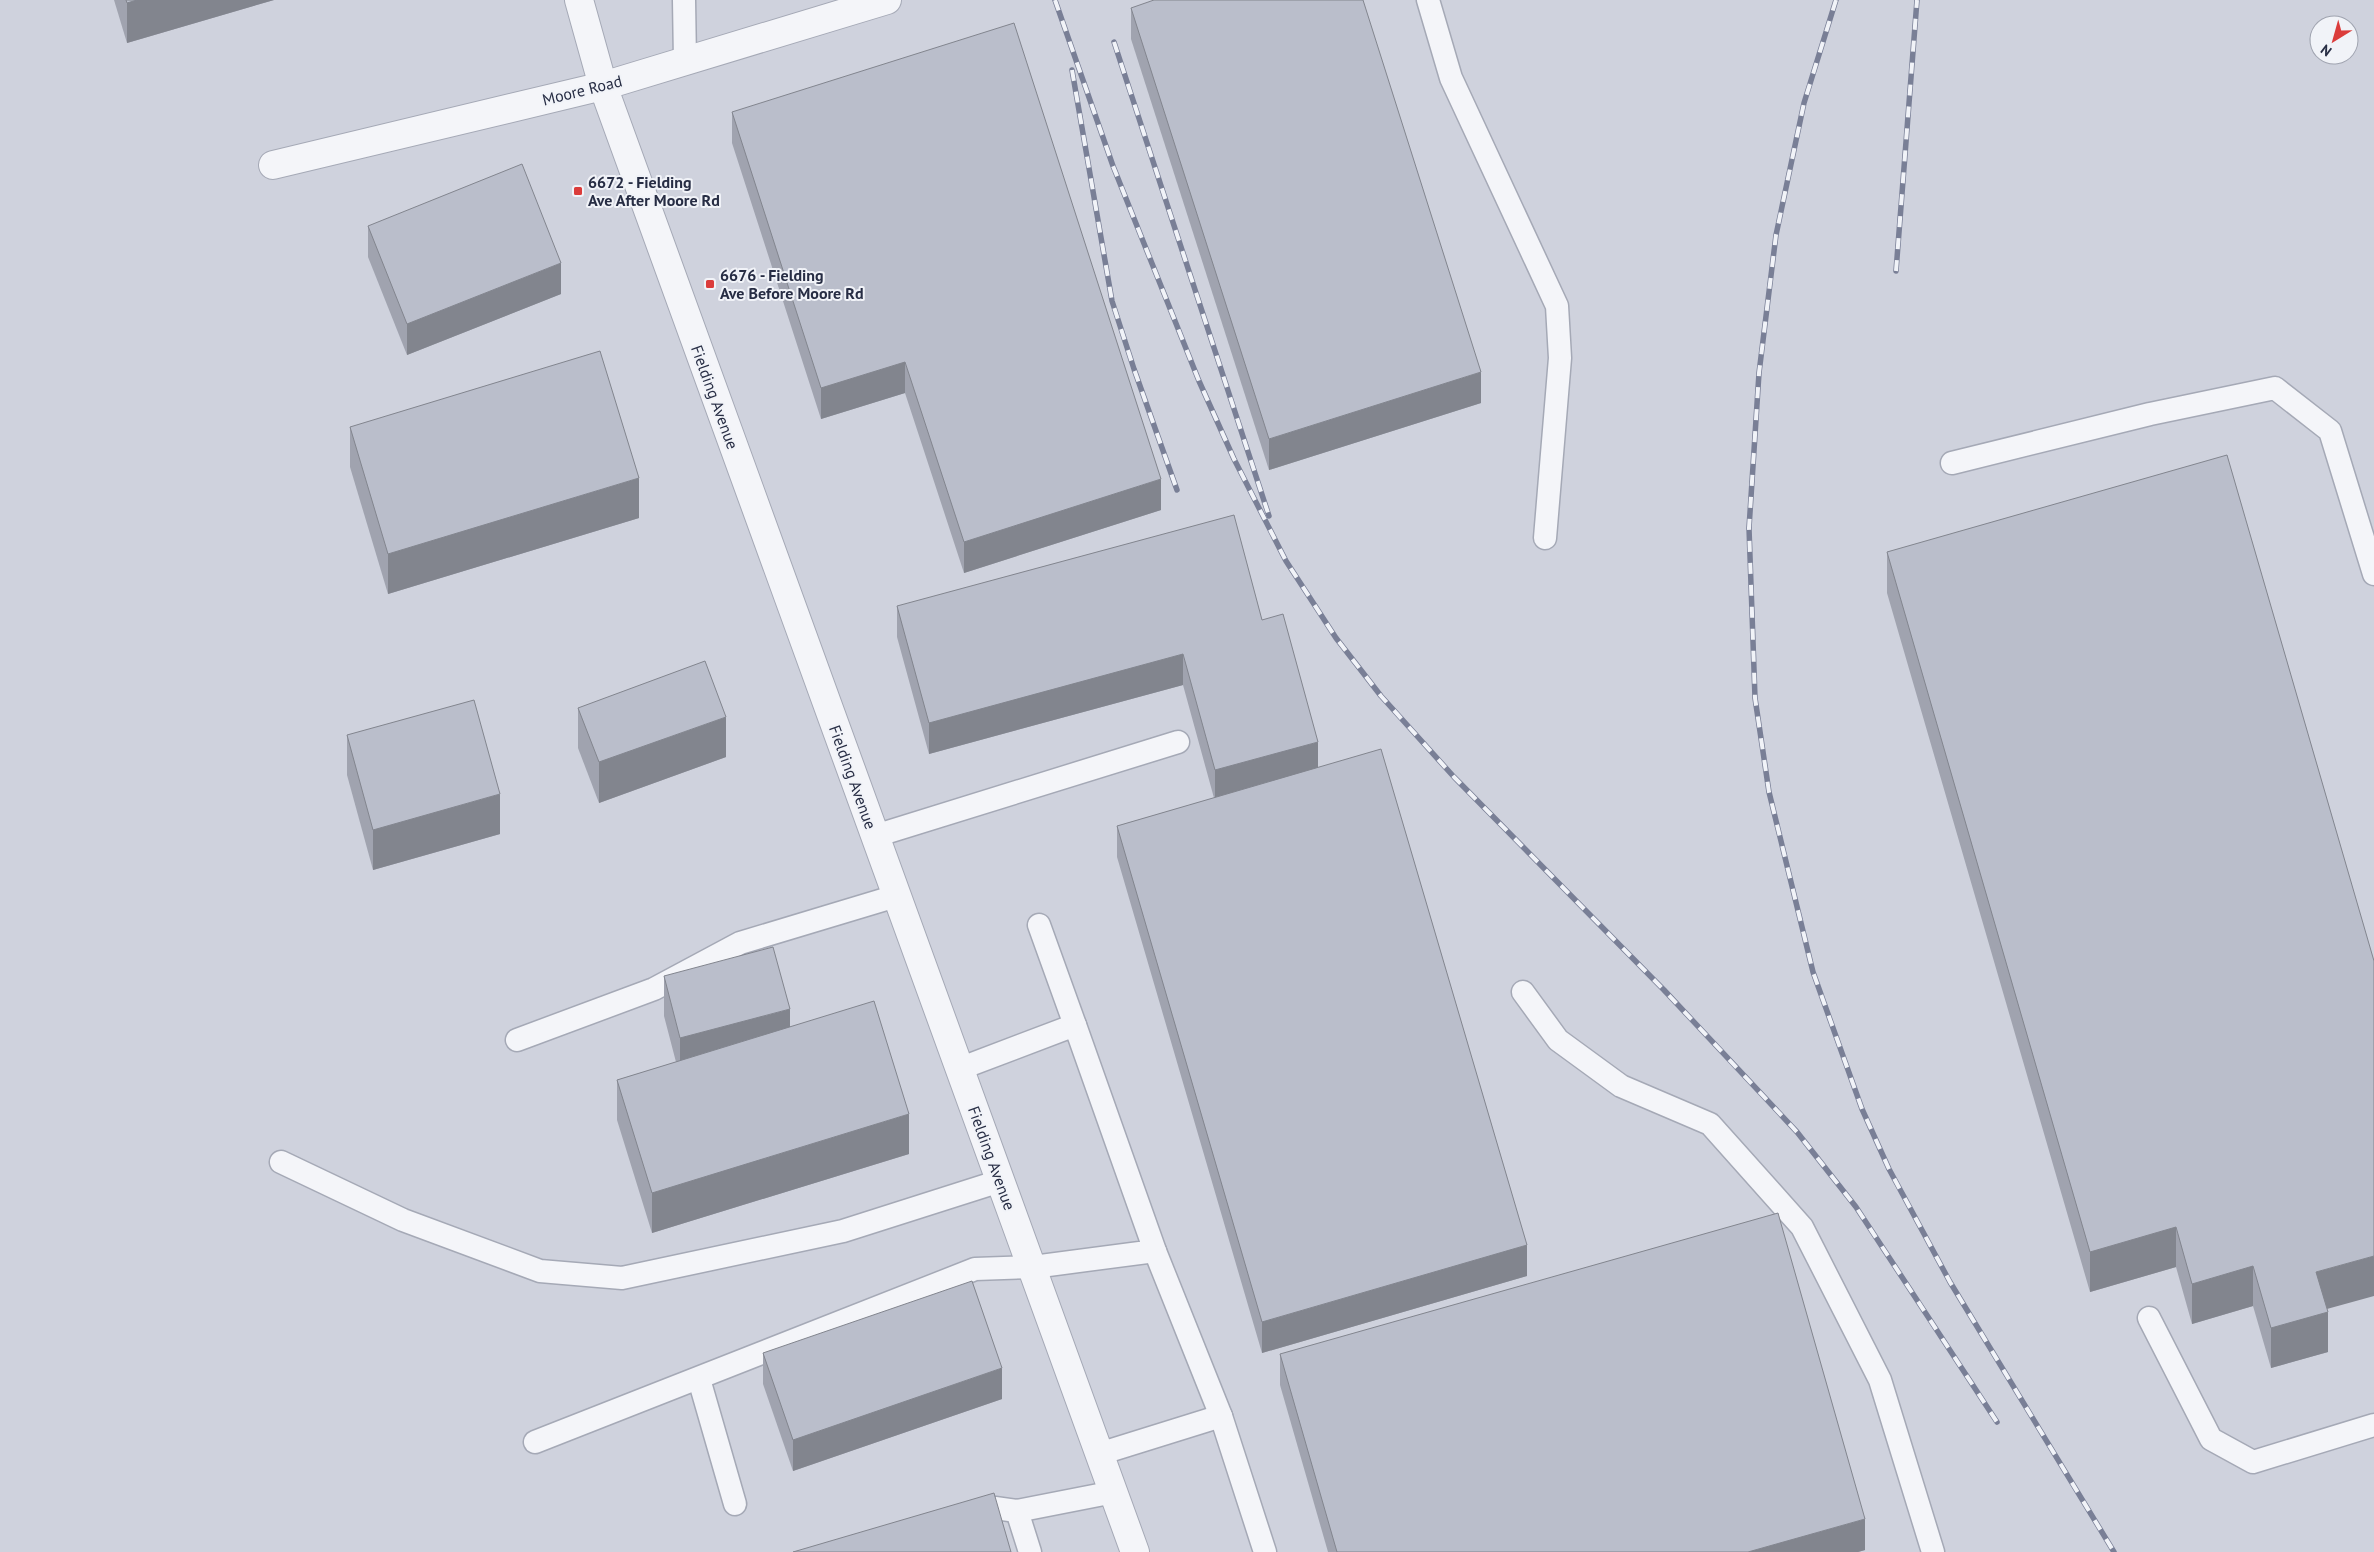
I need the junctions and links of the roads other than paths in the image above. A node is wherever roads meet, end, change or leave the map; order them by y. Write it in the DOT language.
graph roads {
  1 [pos="579,0"];
  2 [pos="684,0"];
  3 [pos="887,0"];
  4 [pos="1428,0"];
  5 [pos="685,61"];
  6 [pos="602,86"];
  7 [pos="273,165"];
  8 [pos="1952,463"];
  9 [pos="1546,538"];
  10 [pos="2374,574"];
  11 [pos="1178,742"];
  12 [pos="875,836"];
  13 [pos="896,896"];
  14 [pos="1039,926"];
  15 [pos="1523,992"];
  16 [pos="1075,1025"];
  17 [pos="517,1040"];
  18 [pos="959,1069"];
  19 [pos="281,1162"];
  20 [pos="1000,1181"];
  21 [pos="1155,1251"];
  22 [pos="1033,1267"];
  23 [pos="2149,1318"];
  24 [pos="699,1379"];
  25 [pos="1220,1416"];
  26 [pos="2374,1425"];
  27 [pos="535,1442"];
  28 [pos="1099,1454"];
  29 [pos="1114,1492"];
  30 [pos="735,1504"];
  31 [pos="1017,1511"];
  32 [pos="947,1523"];
  33 [pos="1030,1552"];
  34 [pos="1136,1552"];
  35 [pos="1265,1552"];
  36 [pos="1933,1552"];
  1 -- 6 [label="street, Fielding Avenue"];
  2 -- 5 [label="lane"];
  3 -- 5 [label="street, Moore Road"];
  4 -- 9 [label="lane"];
  5 -- 6 [label="street, Moore Road"];
  6 -- 7 [label="street, Moore Road"];
  6 -- 12 [label="street, Fielding Avenue"];
  8 -- 10 [label="lane"];
  11 -- 12 [label="lane"];
  12 -- 13 [label="street, Fielding Avenue"];
  13 -- 17 [label="lane"];
  13 -- 18 [label="street, Fielding Avenue"];
  14 -- 16 [label="lane"];
  15 -- 36 [label="lane"];
  16 -- 18 [label="lane"];
  16 -- 21 [label="lane"];
  18 -- 20 [label="street, Fielding Avenue"];
  19 -- 20 [label="lane"];
  20 -- 22 [label="street, Fielding Avenue"];
  21 -- 22 [label="lane"];
  21 -- 25 [label="lane"];
  22 -- 24 [label="lane"];
  22 -- 28 [label="street, Fielding Avenue"];
  23 -- 26 [label="lane"];
  24 -- 27 [label="lane"];
  24 -- 30 [label="lane"];
  25 -- 28 [label="lane"];
  25 -- 35 [label="lane"];
  28 -- 29 [label="street, Fielding Avenue"];
  29 -- 31 [label="lane"];
  29 -- 34 [label="street, Fielding Avenue"];
  31 -- 32 [label="lane"];
  31 -- 33 [label="lane"];
}
